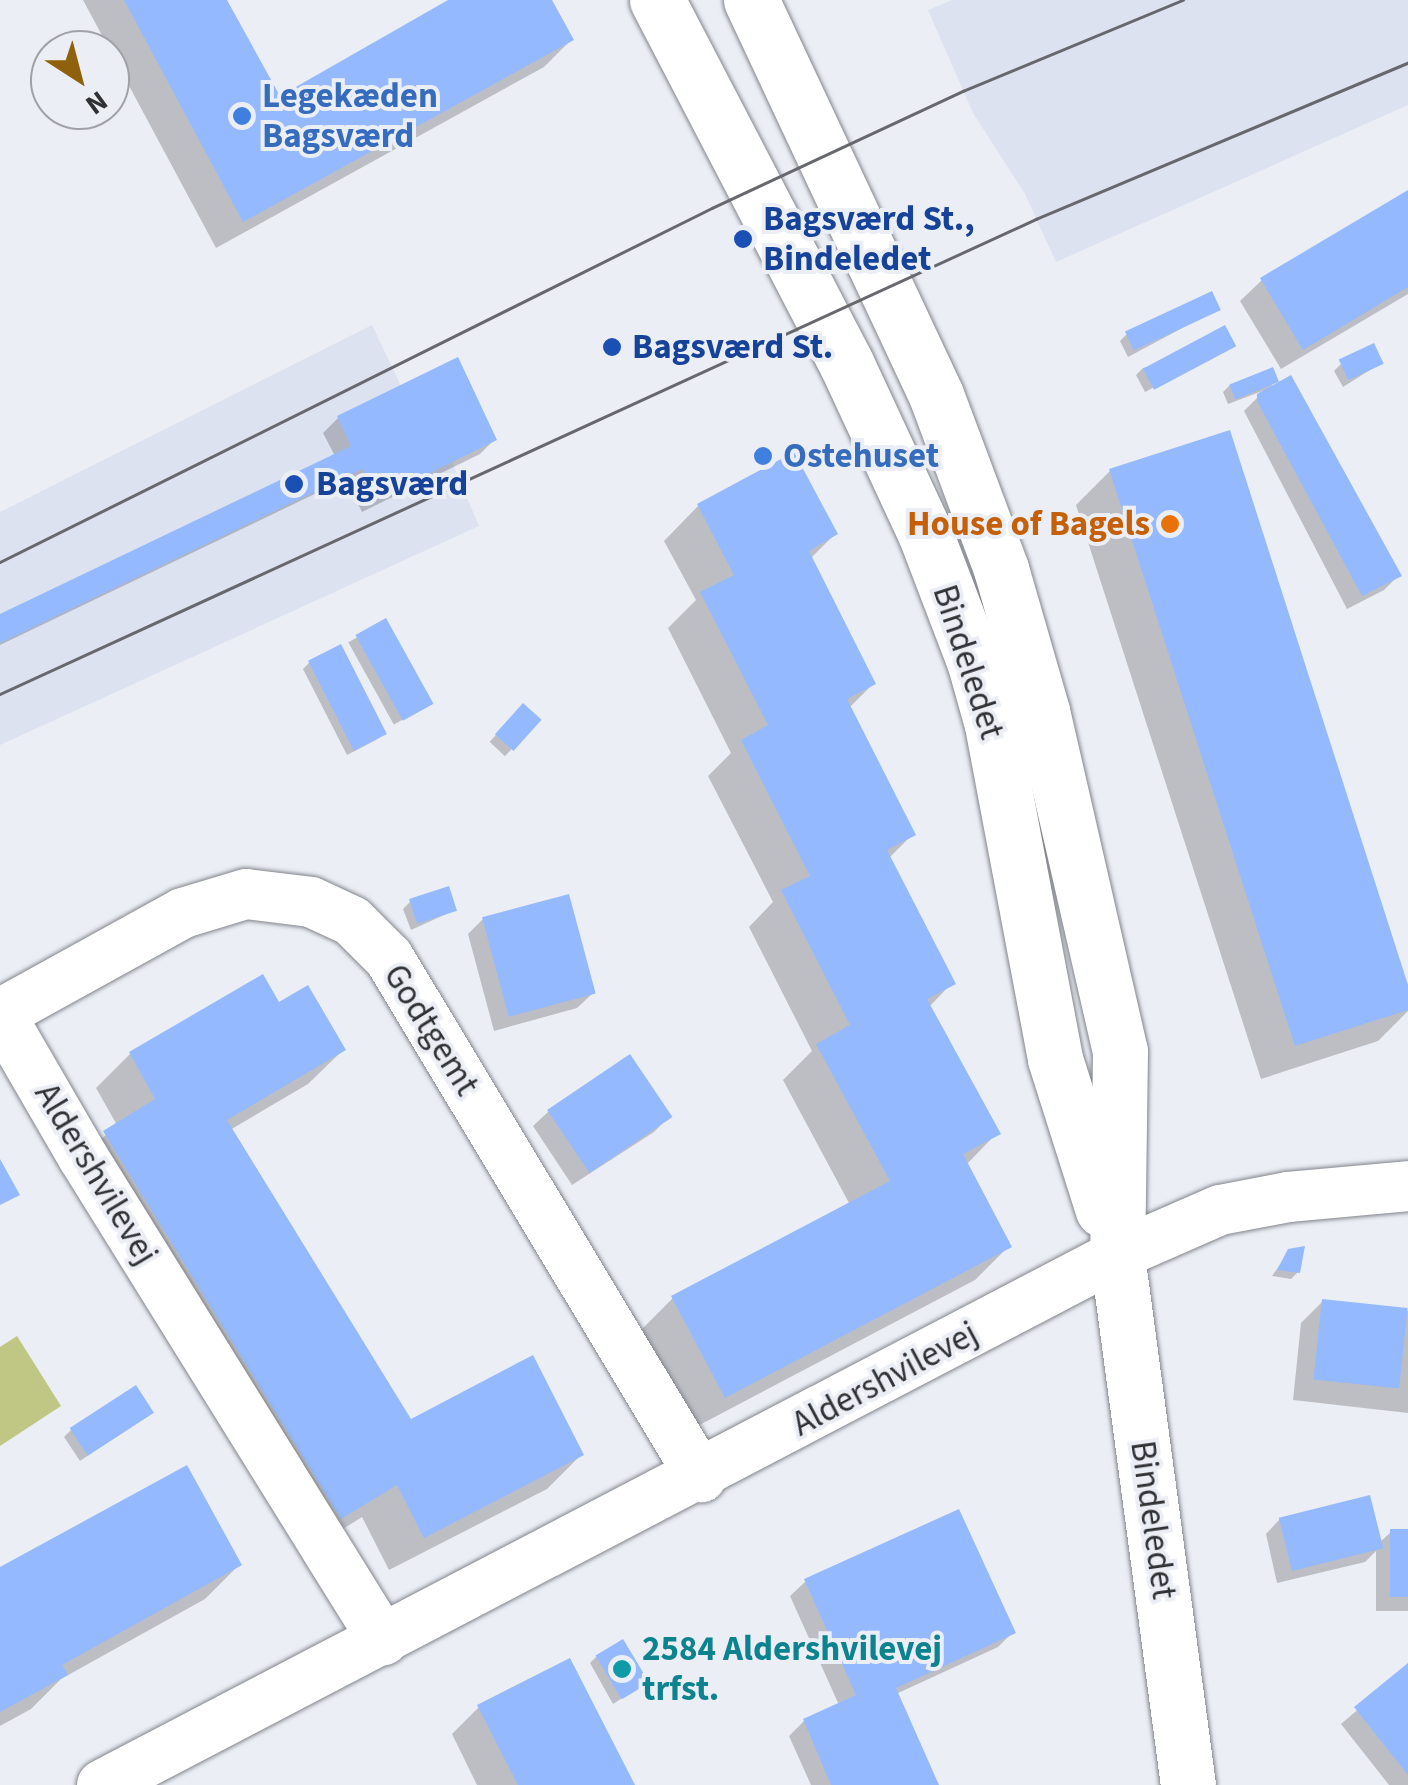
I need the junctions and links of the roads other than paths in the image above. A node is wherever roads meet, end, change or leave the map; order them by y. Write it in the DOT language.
graph roads {
  1 [pos="657,0"];
  2 [pos="751,0"];
  3 [pos="0,1014"];
  4 [pos="1408,1186"];
  5 [pos="1117,1256"];
  6 [pos="701,1477"];
  7 [pos="382,1640"];
  8 [pos="102,1785"];
  9 [pos="1188,1785"];
  1 -- 5 [label="street, Bindeledet"];
  2 -- 5 [label="street, Bindeledet"];
  3 -- 6 [label="street, Godtgemt"];
  3 -- 7 [label="street, Aldershvilevej"];
  4 -- 5 [label="street, Aldershvilevej"];
  5 -- 6 [label="street, Aldershvilevej"];
  5 -- 9 [label="street, Bindeledet"];
  6 -- 7 [label="street, Aldershvilevej"];
  7 -- 8 [label="street, Aldershvilevej"];
}
